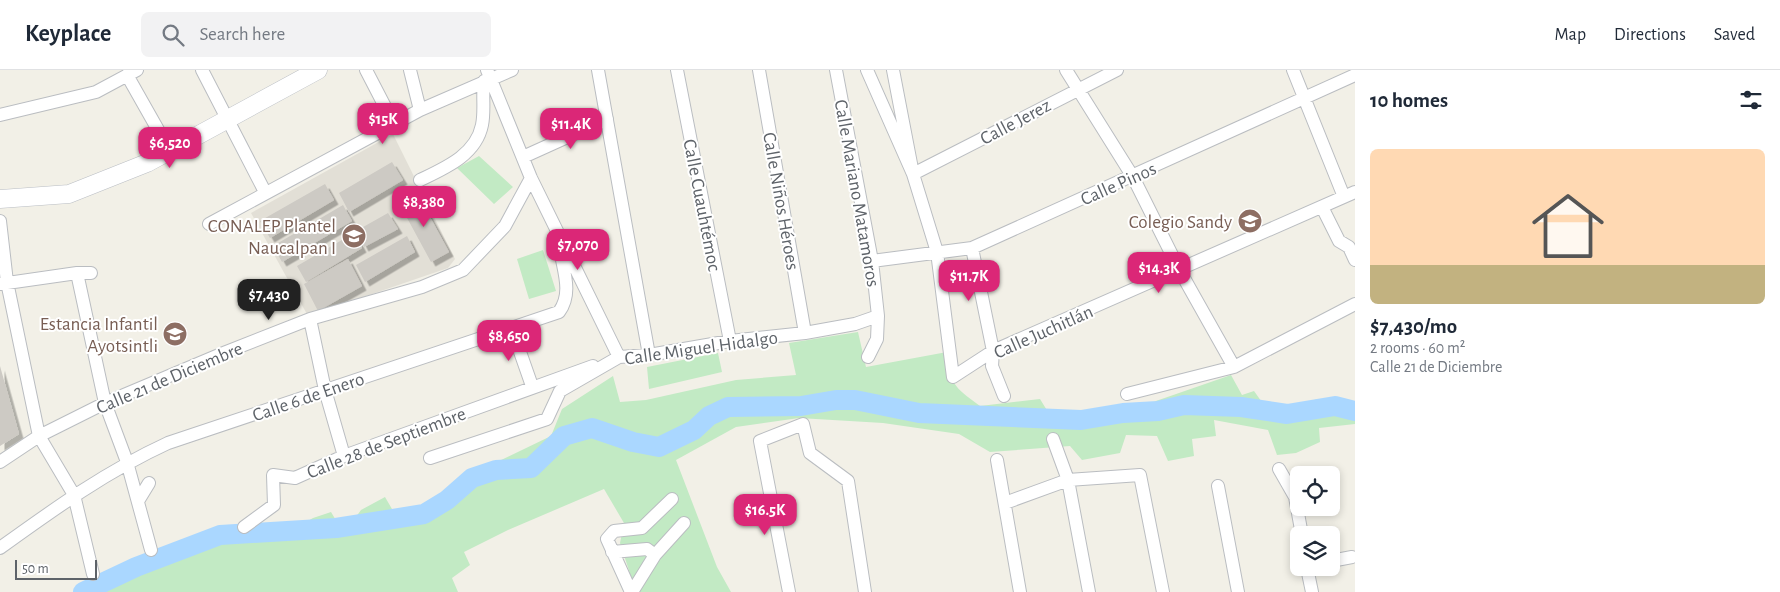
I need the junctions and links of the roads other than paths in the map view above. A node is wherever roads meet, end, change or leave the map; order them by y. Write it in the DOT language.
graph roads {
  1 [pos="202,70"];
  2 [pos="318,70"];
  3 [pos="366,70"];
  4 [pos="410,70"];
  5 [pos="512,70"];
  6 [pos="598,70"];
  7 [pos="677,70"];
  8 [pos="760,70"];
  9 [pos="836,70"];
  10 [pos="867,70"];
  11 [pos="1066,70"];
  12 [pos="1117,70"];
  13 [pos="1293,70"];
  14 [pos="896,71"];
  15 [pos="132,73"];
  16 [pos="1355,75"];
  17 [pos="487,76"];
  18 [pos="1078,88"];
  19 [pos="1305,98"];
  20 [pos="420,110"];
  21 [pos="0,115"];
  22 [pos="227,118"];
  23 [pos="607,119"];
  24 [pos="394,124"];
  25 [pos="170,151"];
  26 [pos="523,157"];
  27 [pos="913,174"];
  28 [pos="1133,177"];
  29 [pos="531,178"];
  30 [pos="420,180"];
  31 [pos="265,192"];
  32 [pos="1350,195"];
  33 [pos="0,199"];
  34 [pos="1322,207"];
  35 [pos="0,221"];
  36 [pos="209,224"];
  37 [pos="559,235"];
  38 [pos="972,248"];
  39 [pos="937,252"];
  40 [pos="1355,260"];
  41 [pos="872,261"];
  42 [pos="1180,271"];
  43 [pos="77,273"];
  44 [pos="91,273"];
  45 [pos="4,283"];
  46 [pos="1355,304"];
  47 [pos="878,316"];
  48 [pos="310,319"];
  49 [pos="512,328"];
  50 [pos="805,333"];
  51 [pos="730,341"];
  52 [pos="993,351"];
  53 [pos="649,355"];
  54 [pos="619,357"];
  55 [pos="868,357"];
  56 [pos="992,366"];
  57 [pos="1234,368"];
  58 [pos="953,377"];
  59 [pos="532,386"];
  60 [pos="325,390"];
  61 [pos="1127,394"];
  62 [pos="1004,396"];
  63 [pos="105,402"];
  64 [pos="39,436"];
  65 [pos="1053,440"];
  66 [pos="344,456"];
  67 [pos="430,458"];
  68 [pos="998,460"];
  69 [pos="0,462"];
  70 [pos="127,462"];
  71 [pos="1278,469"];
  72 [pos="1068,480"];
  73 [pos="149,483"];
  74 [pos="1218,486"];
  75 [pos="1290,487"];
  76 [pos="74,495"];
  77 [pos="672,499"];
  78 [pos="138,501"];
  79 [pos="1005,502"];
  80 [pos="684,523"];
  81 [pos="244,527"];
  82 [pos="0,548"];
  83 [pos="151,550"];
  84 [pos="612,552"];
  85 [pos="655,555"];
  86 [pos="1352,557"];
  87 [pos="1340,559"];
  88 [pos="93,574"];
  89 [pos="1309,576"];
  90 [pos="631,592"];
  91 [pos="789,592"];
  92 [pos="865,592"];
  93 [pos="1020,592"];
  94 [pos="1089,592"];
  95 [pos="1163,592"];
  96 [pos="1238,592"];
  97 [pos="1312,592"];
  1 -- 22 [label="street"];
  2 -- 22 [label="main road"];
  3 -- 24 [label="street"];
  4 -- 20 [label="street"];
  5 -- 17 [label="street"];
  6 -- 23 [label="street"];
  7 -- 51 [label="street, Calle Cuauhtémoc"];
  8 -- 50 [label="street, Calle Niños Héroes"];
  9 -- 41 [label="street, Calle Mariano Matamoros"];
  10 -- 27 [label="street"];
  11 -- 18 [label="street"];
  12 -- 18 [label="street, Calle Jerez"];
  13 -- 19 [label="street"];
  14 -- 27 [label="street"];
  15 -- 21 [label="street"];
  15 -- 25 [label="street"];
  16 -- 19 [label="street, Calle Pinos"];
  17 -- 20 [label="street"];
  17 -- 26 [label="street"];
  17 -- 30 [label="street"];
  18 -- 27 [label="street, Calle Jerez"];
  18 -- 28 [label="street"];
  19 -- 28 [label="street, Calle Pinos"];
  19 -- 32 [label="street"];
  20 -- 24 [label="street"];
  22 -- 25 [label="main road"];
  22 -- 31 [label="street"];
  23 -- 26 [label="street"];
  23 -- 53 [label="street"];
  24 -- 31 [label="street"];
  25 -- 33 [label="main road"];
  26 -- 29 [label="street"];
  27 -- 39 [label="street"];
  28 -- 38 [label="street, Calle Pinos"];
  28 -- 42 [label="street"];
  29 -- 37 [label="street"];
  29 -- 48 [label="street, Calle 21 de Diciembre"];
  31 -- 36 [label="street"];
  32 -- 34 [label="street, Calle Juchitlán"];
  34 -- 40 [label="street"];
  34 -- 42 [label="street, Calle Juchitlán"];
  35 -- 45 [label="street"];
  37 -- 49 [label="street, Calle 6 de Enero"];
  37 -- 54 [label="street"];
  38 -- 39 [label="street, Calle Pinos"];
  38 -- 52 [label="street"];
  39 -- 41 [label="street, Calle Pinos"];
  39 -- 58 [label="street"];
  41 -- 47 [label="street, Calle Mariano Matamoros"];
  42 -- 52 [label="street, Calle Juchitlán"];
  42 -- 57 [label="street"];
  43 -- 44 [label="street"];
  43 -- 45 [label="street"];
  43 -- 63 [label="street"];
  45 -- 64 [label="street"];
  46 -- 57 [label="street"];
  47 -- 50 [label="street, Calle Miguel Hidalgo"];
  47 -- 55 [label="street, Calle Mariano Matamoros"];
  48 -- 60 [label="street"];
  48 -- 63 [label="street, Calle 21 de Diciembre"];
  49 -- 59 [label="street"];
  49 -- 60 [label="street, Calle 6 de Enero"];
  50 -- 51 [label="street, Calle Miguel Hidalgo"];
  51 -- 53 [label="street, Calle Miguel Hidalgo"];
  52 -- 56 [label="street"];
  52 -- 58 [label="street, Calle Juchitlán"];
  53 -- 54 [label="street, Calle Miguel Hidalgo"];
  54 -- 59 [label="street, Calle 28 de Septiembre"];
  54 -- 67 [label="street, Calle Miguel Hidalgo"];
  56 -- 58 [label="street"];
  56 -- 62 [label="street"];
  57 -- 61 [label="street"];
  59 -- 66 [label="street, Calle 28 de Septiembre"];
  60 -- 66 [label="street"];
  60 -- 70 [label="street, Calle 6 de Enero"];
  63 -- 64 [label="street, Calle 21 de Diciembre"];
  63 -- 70 [label="street"];
  64 -- 69 [label="street, Calle 21 de Diciembre"];
  64 -- 76 [label="street"];
  65 -- 72 [label="street"];
  66 -- 81 [label="street, Calle 28 de Septiembre"];
  68 -- 79 [label="street"];
  70 -- 76 [label="street, Calle 6 de Enero"];
  70 -- 78 [label="street"];
  71 -- 75 [label="street"];
  72 -- 79 [label="street"];
  72 -- 94 [label="street"];
  72 -- 95 [label="street"];
  73 -- 78 [label="street"];
  74 -- 96 [label="street"];
  76 -- 82 [label="street, Calle 6 de Enero"];
  76 -- 88 [label="street"];
  77 -- 84 [label="street"];
  78 -- 83 [label="street"];
  79 -- 93 [label="street"];
  80 -- 85 [label="street"];
  84 -- 85 [label="street"];
  84 -- 90 [label="street"];
  85 -- 90 [label="street"];
  86 -- 87 [label="street"];
  89 -- 97 [label="street"];
  91 -- 92 [label="street"];
}
